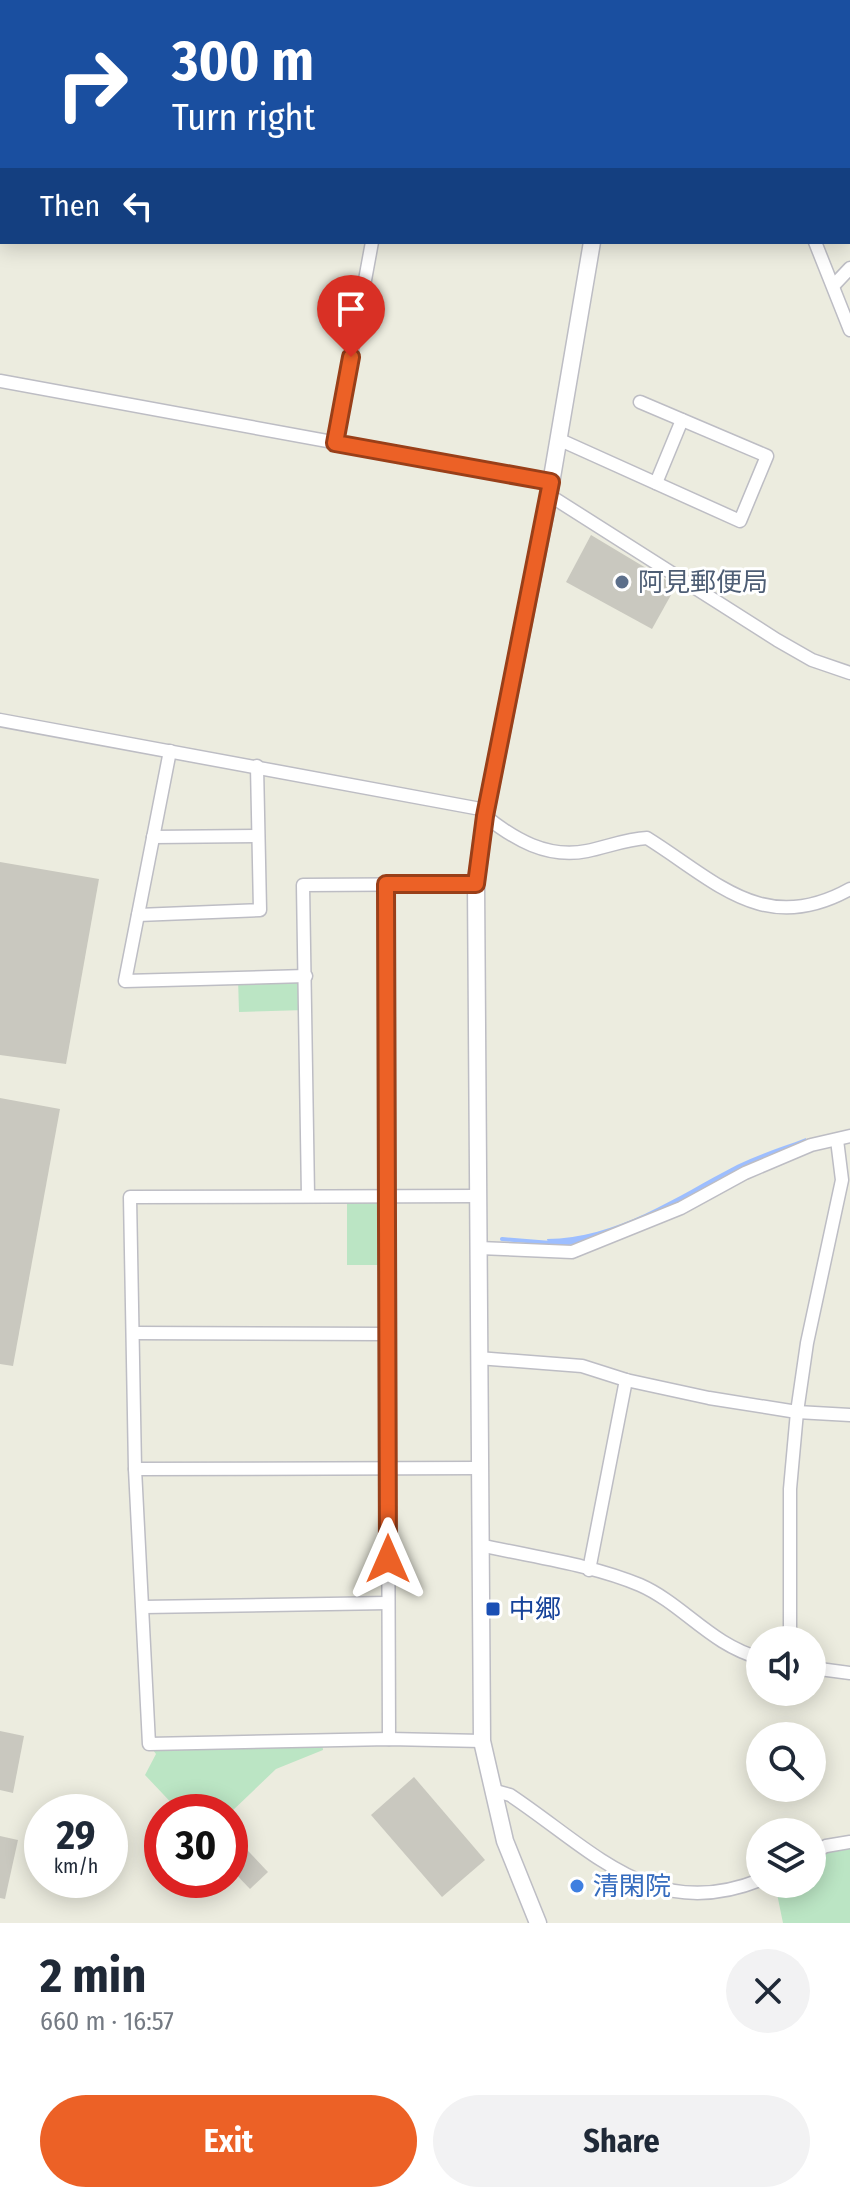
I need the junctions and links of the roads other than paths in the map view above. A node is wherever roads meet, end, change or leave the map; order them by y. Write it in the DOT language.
graph roads {
  1 [pos="372,244"];
  2 [pos="592,244"];
  3 [pos="816,244"];
  4 [pos="850,268"];
  5 [pos="834,285"];
  6 [pos="850,330"];
  7 [pos="0,381"];
  8 [pos="640,402"];
  9 [pos="682,420"];
  10 [pos="558,439"];
  11 [pos="335,443"];
  12 [pos="656,483"];
  13 [pos="550,488"];
  14 [pos="850,673"];
  15 [pos="0,720"];
  16 [pos="170,751"];
  17 [pos="257,766"];
  18 [pos="486,813"];
  19 [pos="258,836"];
  20 [pos="153,837"];
  21 [pos="386,884"];
  22 [pos="476,884"];
  23 [pos="850,889"];
  24 [pos="138,915"];
  25 [pos="306,976"];
  26 [pos="844,1138"];
  27 [pos="308,1196"];
  28 [pos="386,1196"];
  29 [pos="479,1196"];
  30 [pos="479,1248"];
  31 [pos="133,1333"];
  32 [pos="385,1334"];
  33 [pos="478,1358"];
  34 [pos="626,1380"];
  35 [pos="797,1412"];
  36 [pos="850,1415"];
  37 [pos="387,1467"];
  38 [pos="480,1468"];
  39 [pos="135,1469"];
  40 [pos="480,1545"];
  41 [pos="589,1570"];
  42 [pos="388,1603"];
  43 [pos="143,1607"];
  44 [pos="790,1626"];
  45 [pos="746,1652"];
  46 [pos="826,1670"];
  47 [pos="850,1673"];
  48 [pos="389,1739"];
  49 [pos="482,1741"];
  50 [pos="492,1790"];
  51 [pos="850,1842"];
  52 [pos="826,1846"];
  53 [pos="746,1887"];
  54 [pos="538,1923"];
  1 -- 11 [label="street"];
  2 -- 10 [label="street"];
  3 -- 5 [label="street"];
  4 -- 5 [label="street"];
  5 -- 6 [label="street"];
  7 -- 11 [label="street"];
  8 -- 9 [label="street"];
  9 -- 12 [label="street"];
  9 -- 12 [label="street"];
  10 -- 12 [label="street"];
  10 -- 13 [label="street"];
  11 -- 13 [label="street"];
  13 -- 14 [label="street"];
  13 -- 18 [label="street"];
  15 -- 16 [label="street"];
  16 -- 17 [label="street"];
  16 -- 20 [label="street"];
  17 -- 18 [label="street"];
  17 -- 19 [label="street"];
  18 -- 22 [label="street"];
  18 -- 23 [label="street"];
  19 -- 20 [label="street"];
  19 -- 24 [label="street"];
  20 -- 24 [label="street"];
  21 -- 22 [label="street"];
  21 -- 25 [label="street"];
  21 -- 28 [label="street"];
  22 -- 29 [label="street"];
  24 -- 25 [label="street"];
  25 -- 27 [label="street"];
  26 -- 30 [label="street"];
  26 -- 35 [label="street"];
  27 -- 28 [label="street"];
  27 -- 31 [label="street"];
  28 -- 29 [label="street"];
  28 -- 32 [label="street"];
  29 -- 30 [label="street"];
  30 -- 33 [label="street"];
  31 -- 32 [label="street"];
  31 -- 39 [label="street"];
  32 -- 37 [label="street"];
  33 -- 34 [label="street"];
  33 -- 38 [label="street"];
  34 -- 35 [label="street"];
  34 -- 41 [label="street"];
  35 -- 36 [label="street"];
  35 -- 44 [label="street"];
  37 -- 38 [label="street"];
  37 -- 39 [label="street"];
  37 -- 42 [label="street"];
  38 -- 40 [label="street"];
  39 -- 43 [label="street"];
  40 -- 41 [label="street"];
  40 -- 49 [label="street"];
  41 -- 45 [label="street"];
  42 -- 43 [label="street"];
  42 -- 48 [label="street"];
  43 -- 48 [label="street"];
  46 -- 47 [label="street"];
  48 -- 49 [label="street"];
  49 -- 50 [label="street"];
  50 -- 53 [label="street"];
  50 -- 54 [label="street"];
  51 -- 52 [label="street"];
}
